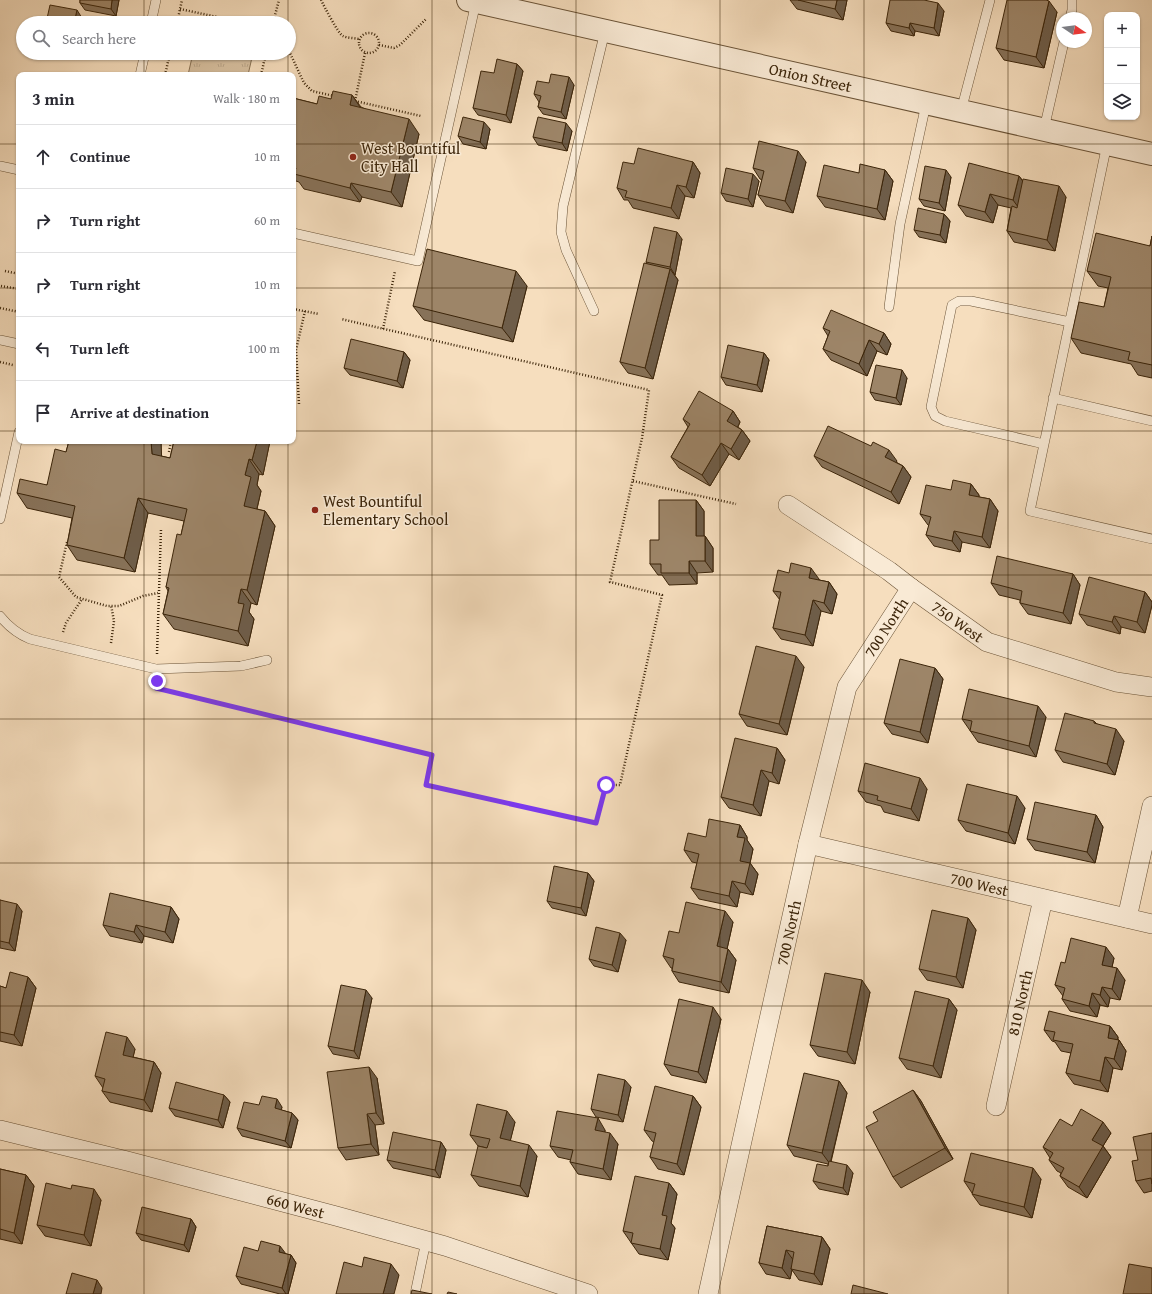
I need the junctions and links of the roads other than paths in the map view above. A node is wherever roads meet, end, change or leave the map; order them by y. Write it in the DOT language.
graph roads {
  1 [pos="156,0"];
  2 [pos="990,0"];
  3 [pos="1072,0"];
  4 [pos="472,1"];
  5 [pos="521,6"];
  6 [pos="1072,12"];
  7 [pos="153,16"];
  8 [pos="605,31"];
  9 [pos="1063,48"];
  10 [pos="143,60"];
  11 [pos="141,72"];
  12 [pos="926,104"];
  13 [pos="961,111"];
  14 [pos="1044,129"];
  15 [pos="1107,144"];
  16 [pos="1152,154"];
  17 [pos="0,166"];
  18 [pos="16,169"];
  19 [pos="296,234"];
  20 [pos="890,307"];
  21 [pos="594,311"];
  22 [pos="1070,322"];
  23 [pos="0,340"];
  24 [pos="16,343"];
  25 [pos="1054,398"];
  26 [pos="1152,421"];
  27 [pos="16,444"];
  28 [pos="1044,444"];
  29 [pos="788,505"];
  30 [pos="0,519"];
  31 [pos="1152,539"];
  32 [pos="911,588"];
  33 [pos="0,616"];
  34 [pos="267,660"];
  35 [pos="1152,687"];
  36 [pos="1152,806"];
  37 [pos="808,844"];
  38 [pos="1044,899"];
  39 [pos="1127,918"];
  40 [pos="1152,924"];
  41 [pos="996,1106"];
  42 [pos="0,1130"];
  43 [pos="426,1241"];
  44 [pos="415,1294"];
  45 [pos="588,1294"];
  46 [pos="708,1294"];
  1 -- 7 [label="lane"];
  2 -- 13 [label="lane"];
  3 -- 6 [label="lane"];
  4 -- 5 [label="street, Onion Street"];
  4 -- 19 [label="lane"];
  5 -- 8 [label="street, Onion Street"];
  8 -- 12 [label="street, Onion Street"];
  8 -- 21 [label="lane"];
  9 -- 14 [label="lane"];
  10 -- 11 [label="lane"];
  12 -- 13 [label="street, Onion Street"];
  12 -- 20 [label="lane"];
  13 -- 14 [label="street, Onion Street"];
  14 -- 15 [label="street, Onion Street"];
  15 -- 16 [label="street, Onion Street"];
  15 -- 22 [label="lane"];
  17 -- 18 [label="lane"];
  22 -- 25 [label="lane"];
  22 -- 28 [label="lane"];
  23 -- 24 [label="lane"];
  25 -- 26 [label="lane"];
  25 -- 28 [label="lane"];
  27 -- 30 [label="lane"];
  28 -- 31 [label="lane"];
  29 -- 32 [label="street, 750 West"];
  32 -- 35 [label="street, 750 West"];
  32 -- 37 [label="street, 700 North"];
  33 -- 34 [label="lane"];
  36 -- 39 [label="street"];
  37 -- 38 [label="street, 700 West"];
  37 -- 46 [label="street, 700 North"];
  38 -- 39 [label="street, 700 West"];
  38 -- 41 [label="street, 810 North"];
  39 -- 40 [label="street, 700 West"];
  42 -- 43 [label="street, 660 West"];
  43 -- 44 [label="lane"];
  43 -- 45 [label="street, 660 West"];
}
